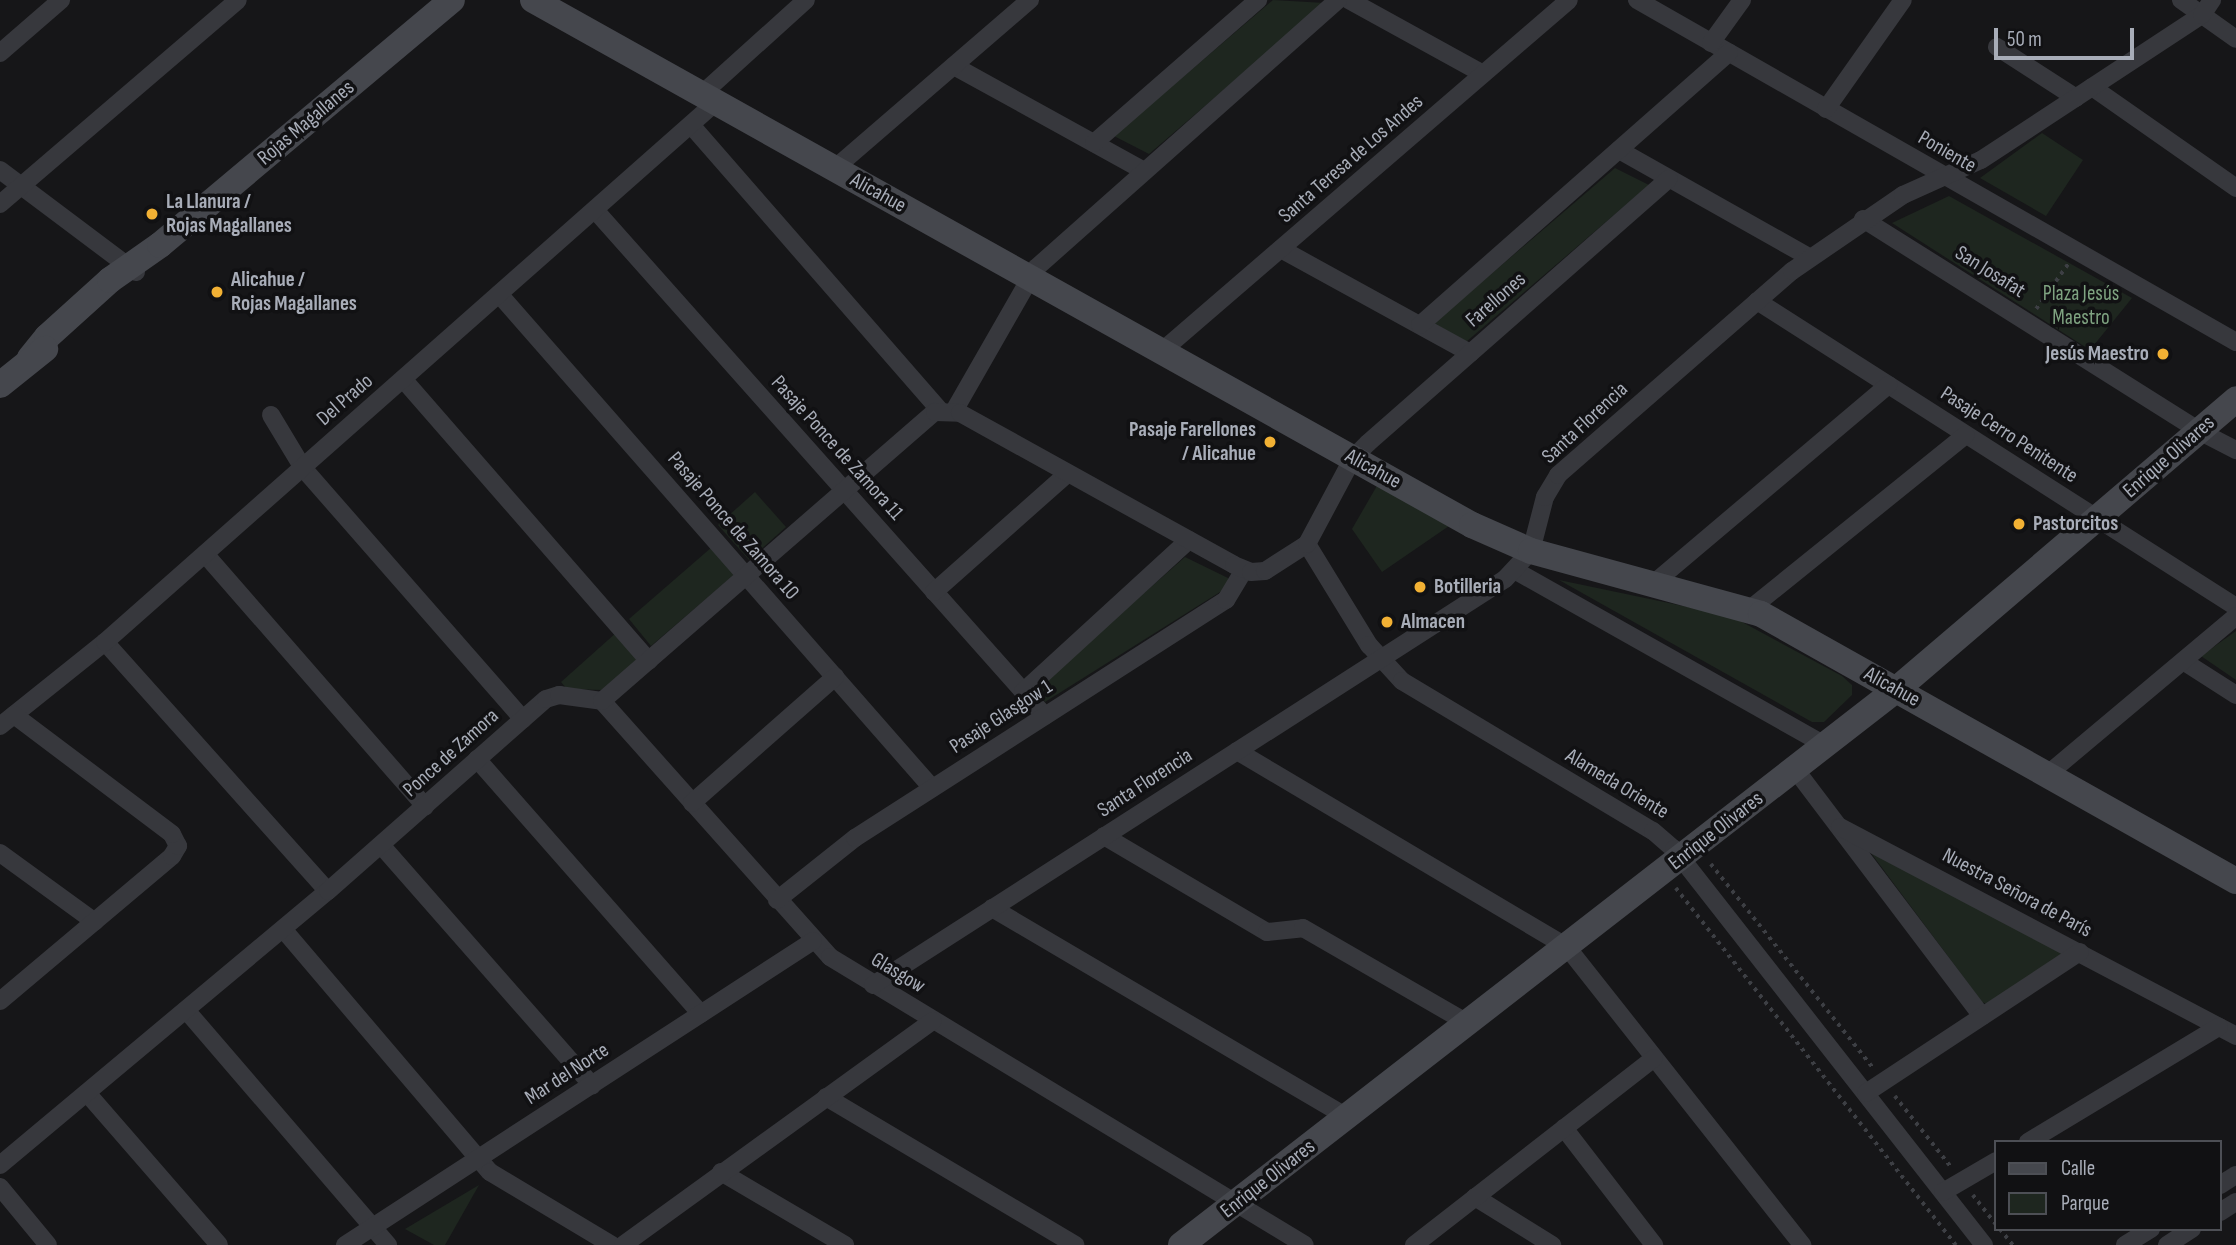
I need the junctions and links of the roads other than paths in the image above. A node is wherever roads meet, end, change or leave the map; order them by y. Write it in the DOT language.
graph roads {
  1 [pos="61,0"];
  2 [pos="238,0"];
  3 [pos="452,0"];
  4 [pos="533,0"];
  5 [pos="806,0"];
  6 [pos="1030,0"];
  7 [pos="1258,0"];
  8 [pos="1338,0"];
  9 [pos="1349,0"];
  10 [pos="1569,0"];
  11 [pos="1637,0"];
  12 [pos="1742,0"];
  13 [pos="1903,0"];
  14 [pos="2181,0"];
  15 [pos="2207,7"];
  16 [pos="2236,38"];
  17 [pos="1712,43"];
  18 [pos="1997,47"];
  19 [pos="0,53"];
  20 [pos="1729,53"];
  21 [pos="954,66"];
  22 [pos="1483,74"];
  23 [pos="2092,87"];
  24 [pos="709,98"];
  25 [pos="2076,98"];
  26 [pos="1826,109"];
  27 [pos="691,125"];
  28 [pos="1094,144"];
  29 [pos="1619,150"];
  30 [pos="834,169"];
  31 [pos="0,170"];
  32 [pos="1144,171"];
  33 [pos="1944,177"];
  34 [pos="1670,178"];
  35 [pos="22,186"];
  36 [pos="2236,188"];
  37 [pos="0,204"];
  38 [pos="595,210"];
  39 [pos="1863,219"];
  40 [pos="1281,249"];
  41 [pos="1809,257"];
  42 [pos="133,269"];
  43 [pos="1029,277"];
  44 [pos="499,294"];
  45 [pos="1757,301"];
  46 [pos="1420,325"];
  47 [pos="2236,342"];
  48 [pos="1162,351"];
  49 [pos="1471,353"];
  50 [pos="403,379"];
  51 [pos="0,385"];
  52 [pos="1888,385"];
  53 [pos="2236,400"];
  54 [pos="947,410"];
  55 [pos="271,415"];
  56 [pos="2199,431"];
  57 [pos="1966,435"];
  58 [pos="2236,450"];
  59 [pos="1353,458"];
  60 [pos="303,468"];
  61 [pos="1068,473"];
  62 [pos="844,491"];
  63 [pos="2098,519"];
  64 [pos="1189,540"];
  65 [pos="1307,544"];
  66 [pos="205,554"];
  67 [pos="1523,561"];
  68 [pos="1244,570"];
  69 [pos="746,576"];
  70 [pos="1654,583"];
  71 [pos="934,592"];
  72 [pos="2236,607"];
  73 [pos="1750,609"];
  74 [pos="2236,616"];
  75 [pos="105,642"];
  76 [pos="1380,660"];
  77 [pos="649,661"];
  78 [pos="2183,661"];
  79 [pos="835,677"];
  80 [pos="1897,689"];
  81 [pos="1023,692"];
  82 [pos="2236,695"];
  83 [pos="602,701"];
  84 [pos="1045,716"];
  85 [pos="523,719"];
  86 [pos="7,721"];
  87 [pos="1825,745"];
  88 [pos="1237,751"];
  89 [pos="477,760"];
  90 [pos="1795,769"];
  91 [pos="2048,774"];
  92 [pos="932,789"];
  93 [pos="692,803"];
  94 [pos="425,806"];
  95 [pos="1840,827"];
  96 [pos="1104,836"];
  97 [pos="380,845"];
  98 [pos="0,853"];
  99 [pos="1672,865"];
  100 [pos="2235,878"];
  101 [pos="328,891"];
  102 [pos="777,900"];
  103 [pos="992,908"];
  104 [pos="94,922"];
  105 [pos="283,929"];
  106 [pos="813,941"];
  107 [pos="1567,947"];
  108 [pos="2080,952"];
  109 [pos="873,985"];
  110 [pos="0,1001"];
  111 [pos="186,1010"];
  112 [pos="701,1014"];
  113 [pos="1982,1016"];
  114 [pos="933,1021"];
  115 [pos="1469,1024"];
  116 [pos="2219,1027"];
  117 [pos="2236,1036"];
  118 [pos="1654,1058"];
  119 [pos="592,1084"];
  120 [pos="87,1093"];
  121 [pos="1866,1093"];
  122 [pos="826,1097"];
  123 [pos="1348,1118"];
  124 [pos="1564,1128"];
  125 [pos="2031,1140"];
  126 [pos="480,1157"];
  127 [pos="1994,1162"];
  128 [pos="0,1165"];
  129 [pos="721,1172"];
  130 [pos="0,1188"];
  131 [pos="1943,1192"];
  132 [pos="1475,1197"];
  133 [pos="1237,1205"];
  134 [pos="372,1227"];
  135 [pos="2148,1231"];
  136 [pos="2189,1231"];
  137 [pos="48,1245"];
  138 [pos="219,1245"];
  139 [pos="345,1245"];
  140 [pos="388,1245"];
  141 [pos="612,1245"];
  142 [pos="623,1245"];
  143 [pos="845,1245"];
  144 [pos="1074,1245"];
  145 [pos="1181,1245"];
  146 [pos="1305,1245"];
  147 [pos="1414,1245"];
  148 [pos="1552,1245"];
  149 [pos="1654,1245"];
  150 [pos="1802,1245"];
  151 [pos="1984,1245"];
  152 [pos="2125,1245"];
  153 [pos="2168,1245"];
  1 -- 19 [label="street"];
  2 -- 35 [label="street"];
  3 -- 42 [label="street, Rojas Magallanes"];
  4 -- 24 [label="street, Alicahue"];
  5 -- 24 [label="street, Del Prado"];
  6 -- 21 [label="street"];
  7 -- 28 [label="street"];
  8 -- 32 [label="street"];
  9 -- 22 [label="street"];
  10 -- 22 [label="street, Santa Teresa de Los Andes"];
  11 -- 17 [label="street, Poniente"];
  12 -- 17 [label="street"];
  13 -- 26 [label="street"];
  14 -- 15 [label="street"];
  15 -- 16 [label="street"];
  15 -- 23 [label="street, Santa Florencia"];
  17 -- 20 [label="street, Poniente"];
  18 -- 25 [label="street"];
  20 -- 26 [label="street, Poniente"];
  20 -- 29 [label="street"];
  21 -- 28 [label="street"];
  21 -- 30 [label="street"];
  22 -- 40 [label="street, Santa Teresa de Los Andes"];
  23 -- 25 [label="street, Santa Florencia"];
  23 -- 36 [label="street"];
  24 -- 27 [label="street, Del Prado"];
  24 -- 30 [label="street, Alicahue"];
  25 -- 33 [label="street, Santa Florencia"];
  26 -- 33 [label="street, Poniente"];
  27 -- 38 [label="street, Del Prado"];
  27 -- 54 [label="street"];
  28 -- 32 [label="street"];
  29 -- 34 [label="street"];
  29 -- 46 [label="street"];
  30 -- 43 [label="street, Alicahue"];
  31 -- 35 [label="street"];
  32 -- 43 [label="street"];
  33 -- 39 [label="street, Santa Florencia"];
  33 -- 47 [label="street, Poniente"];
  34 -- 41 [label="street"];
  34 -- 49 [label="street, Farellones"];
  35 -- 37 [label="street"];
  35 -- 42 [label="street"];
  38 -- 44 [label="street, Del Prado"];
  38 -- 62 [label="street, Pasaje Ponce de Zamora 11"];
  39 -- 41 [label="street, Santa Florencia"];
  39 -- 56 [label="street, San Josafat"];
  40 -- 46 [label="street"];
  40 -- 48 [label="street, Santa Teresa de Los Andes"];
  41 -- 45 [label="street, Santa Florencia"];
  42 -- 51 [label="street, Rojas Magallanes"];
  43 -- 48 [label="street, Alicahue"];
  43 -- 54 [label="street"];
  44 -- 50 [label="street, Del Prado"];
  44 -- 69 [label="street, Pasaje Ponce de Zamora 10"];
  45 -- 52 [label="street, Pasaje Cerro Penitente"];
  45 -- 67 [label="street, Santa Florencia"];
  46 -- 49 [label="street"];
  48 -- 59 [label="street, Alicahue"];
  49 -- 59 [label="street, Farellones"];
  50 -- 60 [label="street, Del Prado"];
  50 -- 77 [label="street"];
  52 -- 57 [label="street, Pasaje Cerro Penitente"];
  52 -- 70 [label="street"];
  53 -- 56 [label="street, Enrique Olivares"];
  54 -- 61 [label="street"];
  54 -- 62 [label="street"];
  55 -- 60 [label="street"];
  56 -- 58 [label="street, San Josafat"];
  56 -- 63 [label="street, Enrique Olivares"];
  57 -- 63 [label="street, Pasaje Cerro Penitente"];
  57 -- 73 [label="street"];
  59 -- 65 [label="street"];
  59 -- 67 [label="street, Alicahue"];
  60 -- 66 [label="street, Del Prado"];
  60 -- 85 [label="street"];
  61 -- 64 [label="street"];
  61 -- 71 [label="street"];
  62 -- 69 [label="street"];
  62 -- 71 [label="street, Pasaje Ponce de Zamora 11"];
  63 -- 72 [label="street, Pasaje Cerro Penitente"];
  63 -- 80 [label="street, Enrique Olivares"];
  64 -- 68 [label="street"];
  64 -- 81 [label="street"];
  65 -- 68 [label="street"];
  65 -- 76 [label="street, Alameda Oriente"];
  66 -- 75 [label="street, Del Prado"];
  66 -- 94 [label="street"];
  67 -- 70 [label="street, Alicahue"];
  67 -- 76 [label="street, Santa Florencia"];
  67 -- 87 [label="street"];
  68 -- 84 [label="street, Pasaje Glasgow 1"];
  69 -- 77 [label="street"];
  69 -- 79 [label="street, Pasaje Ponce de Zamora 10"];
  70 -- 73 [label="street, Alicahue"];
  71 -- 81 [label="street, Pasaje Ponce de Zamora 11"];
  73 -- 80 [label="street, Alicahue"];
  74 -- 78 [label="street"];
  75 -- 86 [label="street, Del Prado"];
  75 -- 101 [label="street"];
  76 -- 88 [label="street, Santa Florencia"];
  76 -- 99 [label="street, Alameda Oriente"];
  77 -- 83 [label="street"];
  78 -- 82 [label="street"];
  78 -- 91 [label="street"];
  79 -- 92 [label="street, Pasaje Ponce de Zamora 10"];
  79 -- 93 [label="street"];
  80 -- 87 [label="street, Enrique Olivares"];
  80 -- 91 [label="street, Alicahue"];
  81 -- 84 [label="street, Pasaje Ponce de Zamora 11"];
  83 -- 85 [label="street, Ponce de Zamora"];
  83 -- 93 [label="street, Glasgow"];
  84 -- 92 [label="street, Pasaje Glasgow 1"];
  85 -- 89 [label="street, Ponce de Zamora"];
  86 -- 104 [label="street"];
  87 -- 90 [label="street, Enrique Olivares"];
  88 -- 96 [label="street, Santa Florencia"];
  88 -- 107 [label="street"];
  89 -- 94 [label="street, Ponce de Zamora"];
  89 -- 112 [label="street"];
  90 -- 95 [label="street, Nuestra Señora de París"];
  90 -- 99 [label="street, Enrique Olivares"];
  91 -- 100 [label="street, Alicahue"];
  92 -- 102 [label="street, Pasaje Glasgow 1"];
  93 -- 102 [label="street, Glasgow"];
  94 -- 97 [label="street, Ponce de Zamora"];
  95 -- 108 [label="street, Nuestra Señora de París"];
  95 -- 113 [label="street"];
  96 -- 103 [label="street, Santa Florencia"];
  96 -- 115 [label="street"];
  97 -- 101 [label="street, Ponce de Zamora"];
  97 -- 119 [label="street"];
  98 -- 104 [label="street"];
  99 -- 107 [label="street, Enrique Olivares"];
  99 -- 121 [label="street, Alameda Oriente"];
  101 -- 105 [label="street, Ponce de Zamora"];
  102 -- 106 [label="street, Glasgow"];
  103 -- 109 [label="street, Santa Florencia"];
  103 -- 123 [label="street"];
  104 -- 110 [label="street"];
  105 -- 111 [label="street, Ponce de Zamora"];
  105 -- 126 [label="street"];
  106 -- 109 [label="street, Glasgow"];
  106 -- 112 [label="street, Mar del Norte"];
  107 -- 115 [label="street, Enrique Olivares"];
  107 -- 118 [label="street"];
  108 -- 113 [label="street"];
  108 -- 116 [label="street, Nuestra Señora de París"];
  109 -- 114 [label="street, Glasgow"];
  111 -- 120 [label="street, Ponce de Zamora"];
  111 -- 134 [label="street"];
  112 -- 119 [label="street, Mar del Norte"];
  113 -- 121 [label="street"];
  114 -- 122 [label="street"];
  114 -- 133 [label="street, Glasgow"];
  115 -- 123 [label="street, Enrique Olivares"];
  116 -- 117 [label="street, Nuestra Señora de París"];
  116 -- 125 [label="street"];
  118 -- 124 [label="street"];
  118 -- 150 [label="street"];
  119 -- 126 [label="street, Mar del Norte"];
  120 -- 128 [label="street, Ponce de Zamora"];
  120 -- 138 [label="street"];
  121 -- 131 [label="street, Alameda Oriente"];
  122 -- 129 [label="street"];
  122 -- 144 [label="street"];
  123 -- 133 [label="street, Enrique Olivares"];
  124 -- 132 [label="street"];
  124 -- 149 [label="street"];
  126 -- 134 [label="street, Mar del Norte"];
  126 -- 141 [label="street"];
  127 -- 131 [label="street"];
  129 -- 142 [label="street"];
  129 -- 143 [label="street"];
  130 -- 137 [label="street"];
  131 -- 151 [label="street, Alameda Oriente"];
  132 -- 147 [label="street"];
  132 -- 148 [label="street"];
  133 -- 145 [label="street, Enrique Olivares"];
  133 -- 146 [label="street, Glasgow"];
  134 -- 139 [label="street, Mar del Norte"];
  134 -- 140 [label="street"];
  135 -- 152 [label="street"];
  136 -- 153 [label="street"];
}
